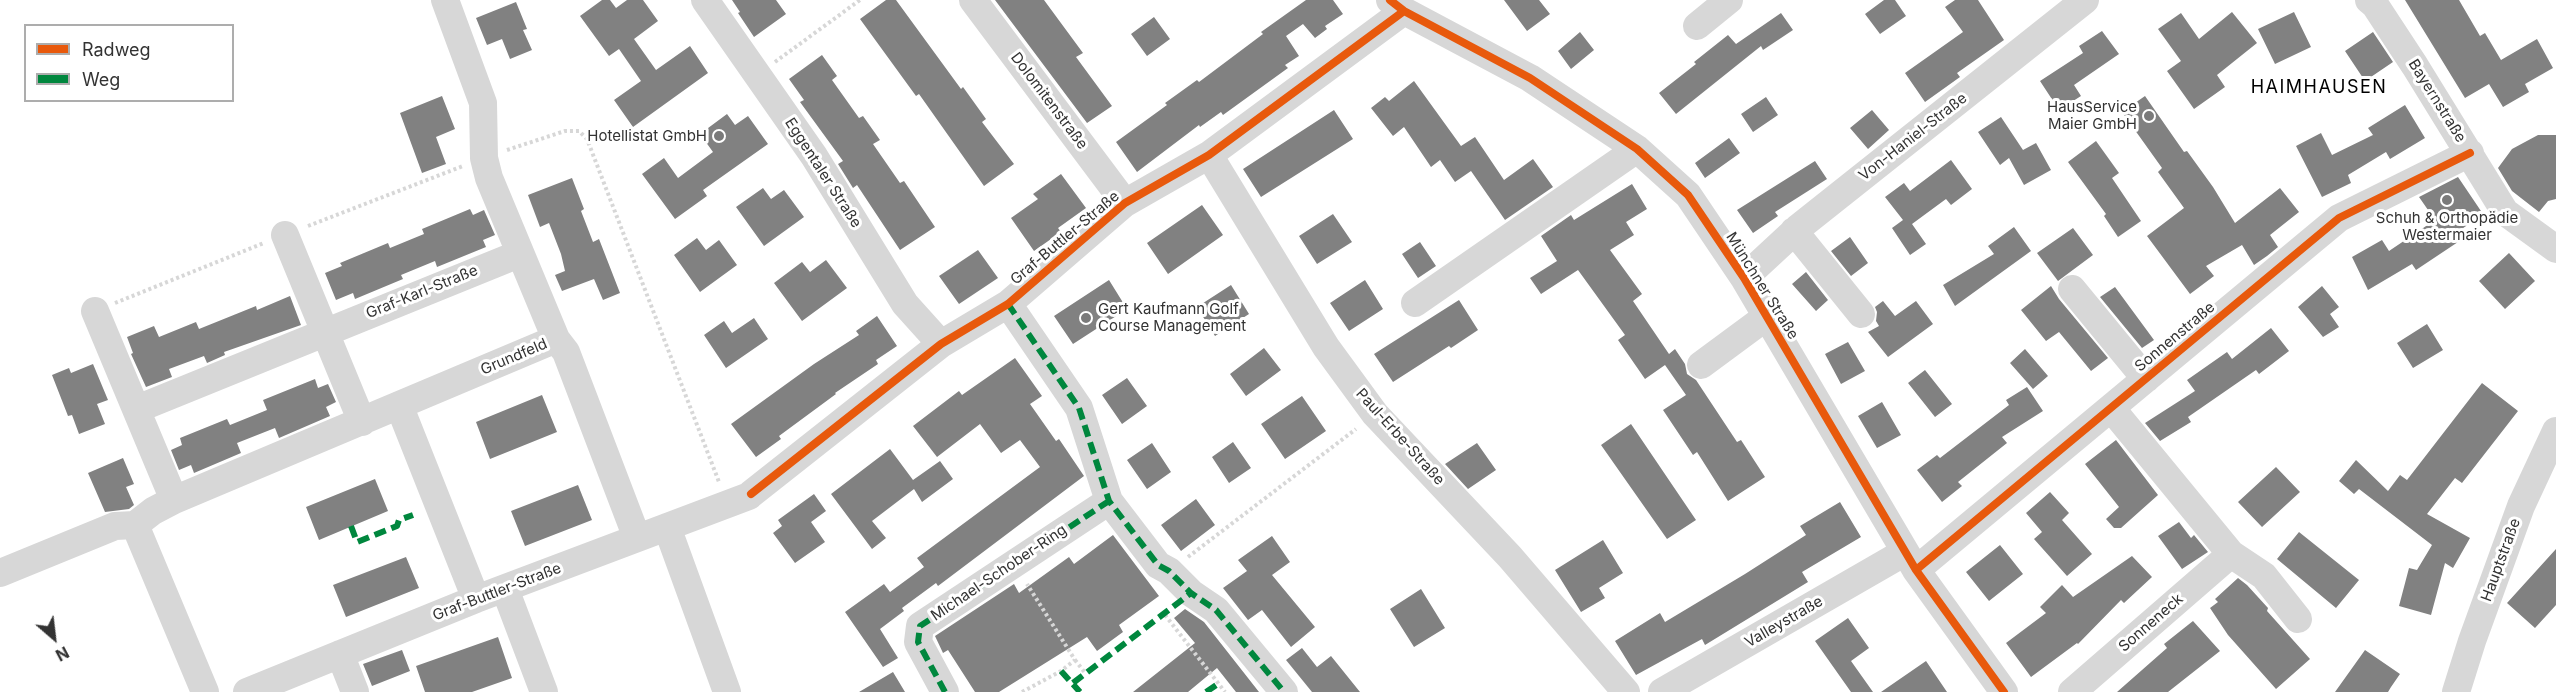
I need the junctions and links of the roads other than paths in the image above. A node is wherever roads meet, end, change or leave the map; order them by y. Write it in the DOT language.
graph roads {
  1 [pos="444,0"];
  2 [pos="705,0"];
  3 [pos="973,0"];
  4 [pos="1728,0"];
  5 [pos="2085,0"];
  6 [pos="2369,0"];
  7 [pos="1397,5"];
  8 [pos="1697,26"];
  9 [pos="1637,149"];
  10 [pos="2470,153"];
  11 [pos="1209,155"];
  12 [pos="1125,203"];
  13 [pos="1794,231"];
  14 [pos="285,235"];
  15 [pos="2556,249"];
  16 [pos="519,254"];
  17 [pos="1744,278"];
  18 [pos="2072,289"];
  19 [pos="1415,303"];
  20 [pos="1008,304"];
  21 [pos="95,311"];
  22 [pos="1861,314"];
  23 [pos="1766,317"];
  24 [pos="324,331"];
  25 [pos="556,339"];
  26 [pos="941,344"];
  27 [pos="1701,365"];
  28 [pos="2146,379"];
  29 [pos="399,405"];
  30 [pos="2111,408"];
  31 [pos="137,409"];
  32 [pos="362,422"];
  33 [pos="2556,431"];
  34 [pos="174,500"];
  35 [pos="1109,501"];
  36 [pos="135,525"];
  37 [pos="667,527"];
  38 [pos="637,538"];
  39 [pos="2231,554"];
  40 [pos="1911,561"];
  41 [pos="0,573"];
  42 [pos="504,589"];
  43 [pos="476,599"];
  44 [pos="2298,619"];
  45 [pos="340,654"];
  46 [pos="539,691"];
  47 [pos="205,692"];
  48 [pos="247,692"];
  49 [pos="355,692"];
  50 [pos="727,692"];
  51 [pos="945,692"];
  52 [pos="1284,692"];
  53 [pos="1626,692"];
  54 [pos="1662,692"];
  55 [pos="2004,692"];
  56 [pos="2072,692"];
  57 [pos="2456,692"];
  1 -- 16 [label="street, Grundfeld"];
  2 -- 26 [label="street, Eggentaler Straße"];
  3 -- 12 [label="street, Dolomitenstraße"];
  4 -- 8 [label="street"];
  5 -- 13 [label="street, Von-Haniel-Straße"];
  6 -- 10 [label="street, Bayernstraße"];
  7 -- 9 [label="street, Münchner Straße"];
  7 -- 11 [label="street, Graf-Buttler-Straße"];
  9 -- 17 [label="street, Münchner Straße"];
  9 -- 19 [label="street"];
  10 -- 15 [label="street, Bayernstraße"];
  10 -- 28 [label="street, Sonnenstraße"];
  11 -- 12 [label="street, Graf-Buttler-Straße"];
  11 -- 53 [label="street, Paul-Erbe-Straße"];
  12 -- 20 [label="street, Graf-Buttler-Straße"];
  13 -- 17 [label="street, Von-Haniel-Straße"];
  13 -- 22 [label="street"];
  14 -- 24 [label="street"];
  16 -- 24 [label="street, Graf-Karl-Straße"];
  16 -- 25 [label="street, Grundfeld"];
  17 -- 23 [label="street, Münchner Straße"];
  18 -- 28 [label="street"];
  20 -- 26 [label="street, Graf-Buttler-Straße"];
  20 -- 35 [label="street"];
  21 -- 31 [label="street"];
  23 -- 27 [label="street"];
  23 -- 40 [label="street, Münchner Straße"];
  24 -- 31 [label="street, Graf-Karl-Straße"];
  24 -- 32 [label="street"];
  25 -- 29 [label="street, Grundfeld"];
  25 -- 38 [label="street"];
  26 -- 37 [label="street, Graf-Buttler-Straße"];
  28 -- 30 [label="street, Sonnenstraße"];
  29 -- 32 [label="street"];
  29 -- 43 [label="street"];
  30 -- 39 [label="street"];
  30 -- 40 [label="street, Sonnenstraße"];
  31 -- 34 [label="street"];
  32 -- 34 [label="street"];
  33 -- 57 [label="street, Hauptstraße"];
  34 -- 36 [label="street"];
  35 -- 51 [label="street, Michael-Schober-Ring"];
  35 -- 52 [label="street"];
  36 -- 41 [label="street"];
  36 -- 47 [label="street"];
  37 -- 38 [label="street, Graf-Buttler-Straße"];
  37 -- 50 [label="street"];
  38 -- 42 [label="street, Graf-Buttler-Straße"];
  39 -- 44 [label="street"];
  39 -- 56 [label="street, Sonneneck"];
  40 -- 54 [label="street, Valleystraße"];
  40 -- 55 [label="street, Münchner Straße"];
  42 -- 43 [label="street, Graf-Buttler-Straße"];
  42 -- 46 [label="street"];
  43 -- 45 [label="street, Graf-Buttler-Straße"];
  45 -- 48 [label="street, Graf-Buttler-Straße"];
  45 -- 49 [label="street"];
}
